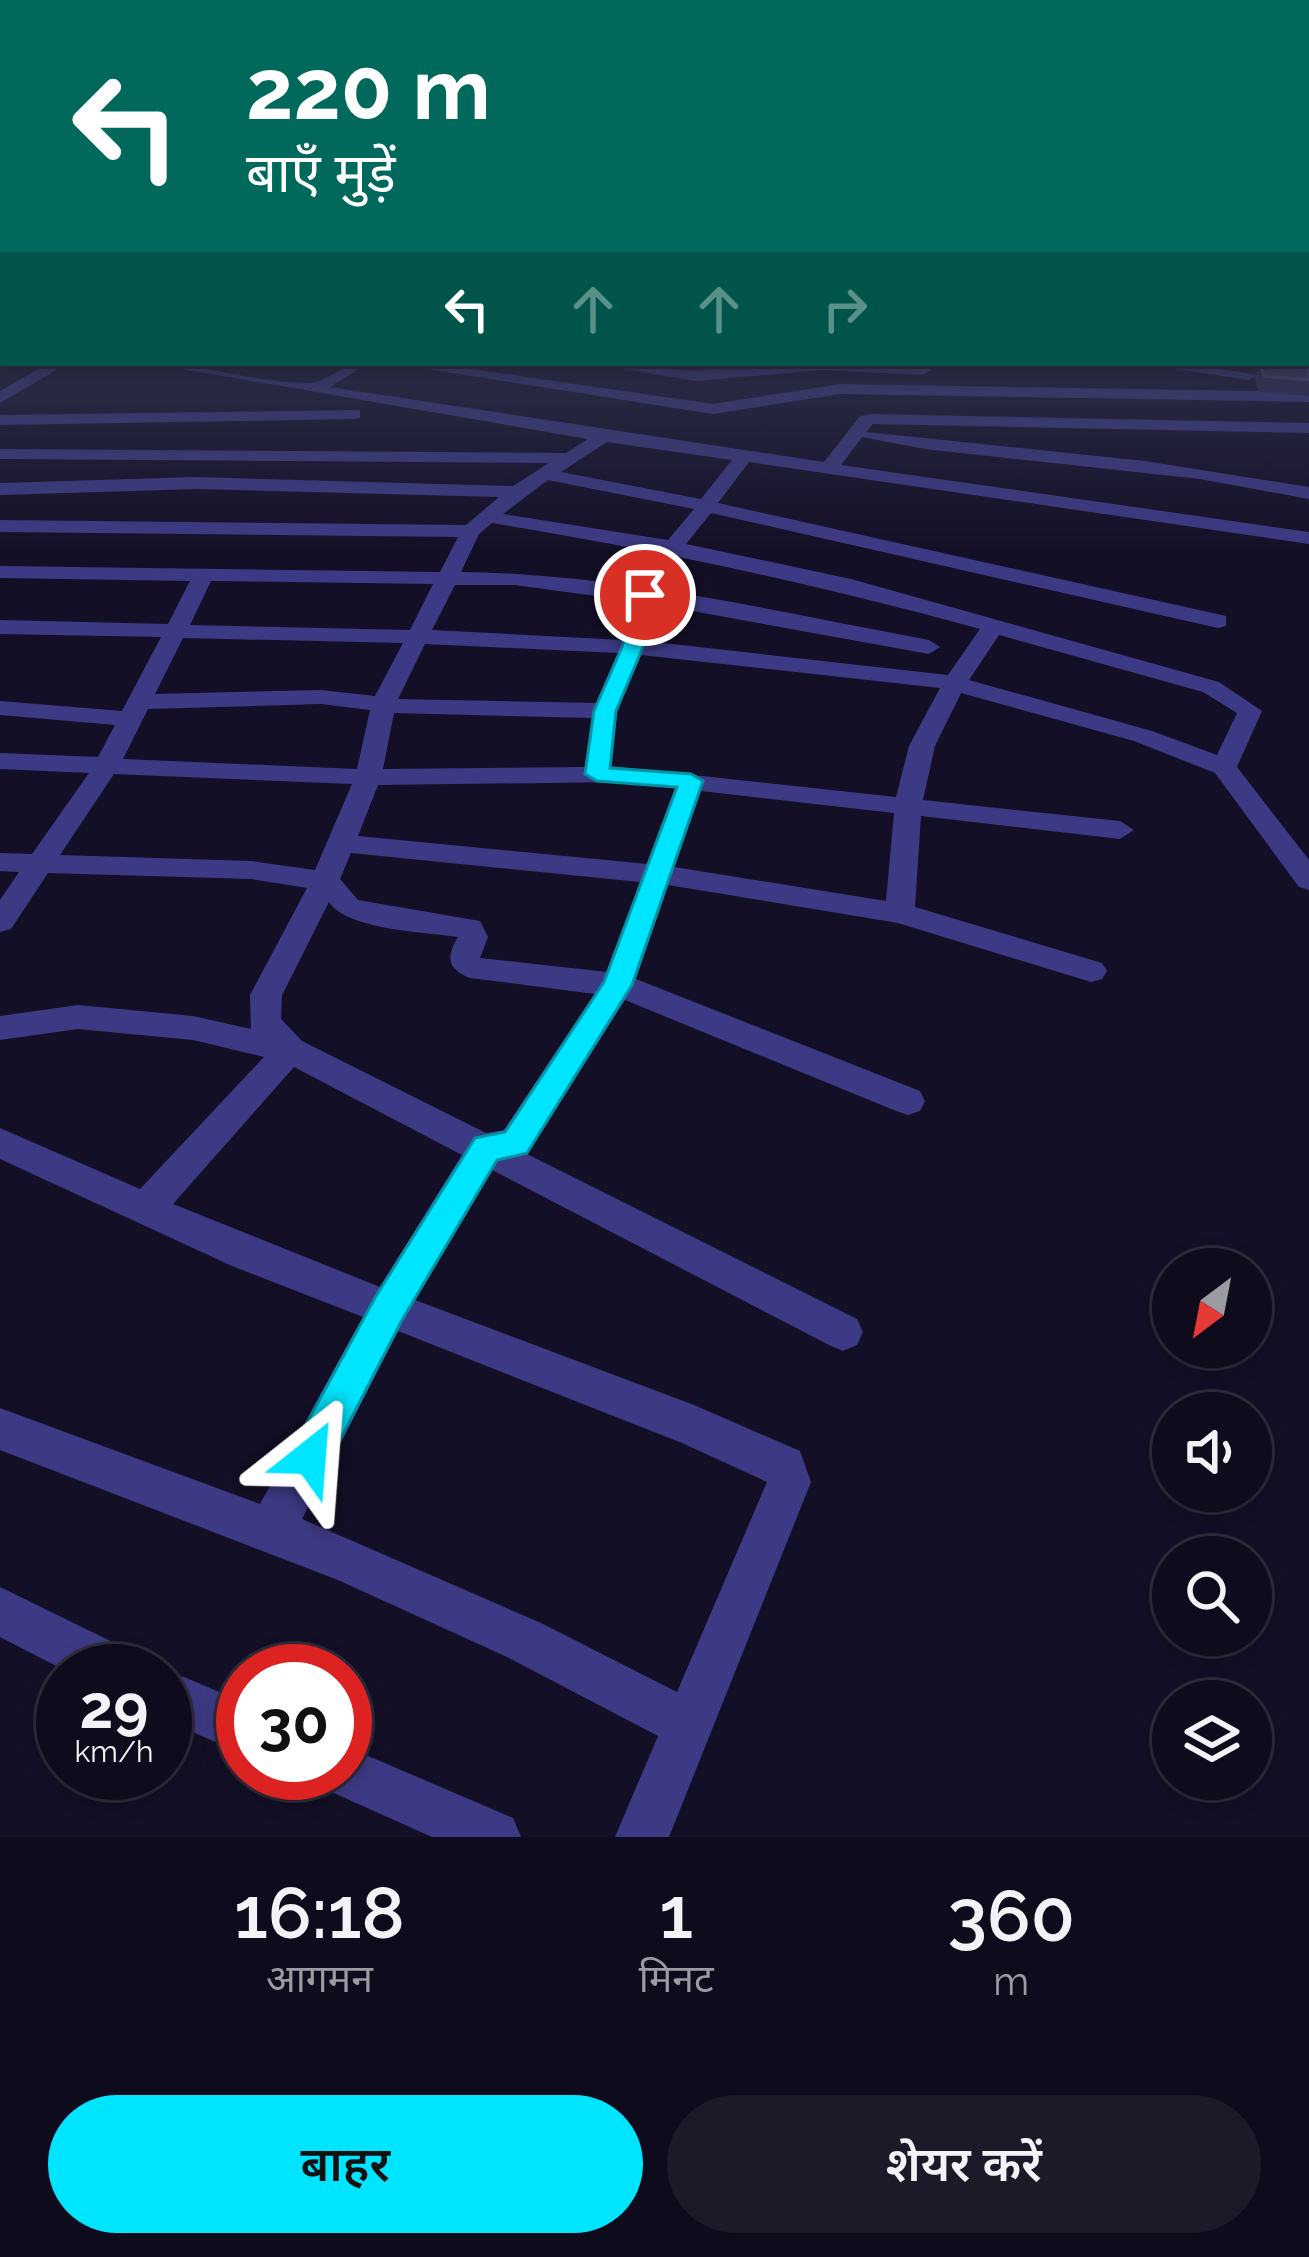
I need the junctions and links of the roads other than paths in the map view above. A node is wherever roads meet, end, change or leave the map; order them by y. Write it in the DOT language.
graph roads {
  1 [pos="31,380"];
  2 [pos="261,380"];
  3 [pos="331,380"];
  4 [pos="488,380"];
  5 [pos="504,380"];
  6 [pos="988,380"];
  7 [pos="272,382"];
  8 [pos="472,388"];
  9 [pos="989,388"];
  10 [pos="315,389"];
  11 [pos="1309,397"];
  12 [pos="0,398"];
  13 [pos="453,398"];
  14 [pos="434,409"];
  15 [pos="230,414"];
  16 [pos="354,414"];
  17 [pos="0,419"];
  18 [pos="990,423"];
  19 [pos="1309,428"];
  20 [pos="858,434"];
  21 [pos="604,436"];
  22 [pos="0,454"];
  23 [pos="176,455"];
  24 [pos="744,458"];
  25 [pos="556,466"];
  26 [pos="828,470"];
  27 [pos="132,485"];
  28 [pos="0,489"];
  29 [pos="517,492"];
  30 [pos="1309,495"];
  31 [pos="708,507"];
  32 [pos="479,524"];
  33 [pos="0,526"];
  34 [pos="1299,537"];
  35 [pos="673,548"];
  36 [pos="0,572"];
  37 [pos="204,575"];
  38 [pos="448,576"];
  39 [pos="711,581"];
  40 [pos="645,595"];
  41 [pos="1218,621"];
  42 [pos="994,626"];
  43 [pos="0,627"];
  44 [pos="177,630"];
  45 [pos="417,636"];
  46 [pos="632,647"];
  47 [pos="929,647"];
  48 [pos="953,684"];
  49 [pos="383,704"];
  50 [pos="0,708"];
  51 [pos="135,710"];
  52 [pos="605,711"];
  53 [pos="0,761"];
  54 [pos="106,767"];
  55 [pos="1225,767"];
  56 [pos="597,774"];
  57 [pos="368,776"];
  58 [pos="691,781"];
  59 [pos="910,806"];
  60 [pos="1120,830"];
  61 [pos="340,843"];
  62 [pos="0,862"];
  63 [pos="42,864"];
  64 [pos="658,874"];
  65 [pos="1309,880"];
  66 [pos="324,883"];
  67 [pos="900,913"];
  68 [pos="0,922"];
  69 [pos="1091,970"];
  70 [pos="618,985"];
  71 [pos="0,1028"];
  72 [pos="290,1051"];
  73 [pos="908,1101"];
  74 [pos="0,1143"];
  75 [pos="486,1148"];
  76 [pos="146,1209"];
  77 [pos="389,1308"];
  78 [pos="843,1332"];
  79 [pos="0,1430"];
  80 [pos="271,1532"];
  81 [pos="0,1611"];
  82 [pos="64,1644"];
  83 [pos="689,1725"];
  84 [pos="372,1784"];
  85 [pos="494,1837"];
  86 [pos="643,1837"];
  1 -- 12 [label="street"];
  2 -- 7 [label="street"];
  3 -- 10 [label="street"];
  4 -- 8 [label="street"];
  5 -- 9 [label="street"];
  6 -- 9 [label="street"];
  7 -- 10 [label="street"];
  7 -- 15 [label="street"];
  9 -- 11 [label="street"];
  9 -- 18 [label="street"];
  10 -- 14 [label="street"];
  13 -- 14 [label="street"];
  14 -- 21 [label="street"];
  15 -- 16 [label="street"];
  15 -- 17 [label="street"];
  15 -- 23 [label="street"];
  18 -- 19 [label="street"];
  18 -- 20 [label="street"];
  20 -- 26 [label="street"];
  20 -- 30 [label="street"];
  21 -- 24 [label="street"];
  21 -- 25 [label="street"];
  22 -- 23 [label="street"];
  23 -- 25 [label="street"];
  23 -- 27 [label="street"];
  24 -- 26 [label="street"];
  24 -- 31 [label="street"];
  25 -- 29 [label="street"];
  25 -- 31 [label="street"];
  26 -- 34 [label="street"];
  27 -- 28 [label="street"];
  27 -- 29 [label="street"];
  29 -- 32 [label="street"];
  30 -- 34 [label="street"];
  31 -- 35 [label="street"];
  31 -- 41 [label="street"];
  32 -- 33 [label="street"];
  32 -- 35 [label="street"];
  32 -- 38 [label="street"];
  35 -- 39 [label="street"];
  36 -- 37 [label="street"];
  37 -- 38 [label="street"];
  37 -- 44 [label="street"];
  38 -- 40 [label="street"];
  38 -- 45 [label="street"];
  39 -- 40 [label="street"];
  39 -- 42 [label="street"];
  39 -- 47 [label="street"];
  40 -- 46 [label="street"];
  42 -- 48 [label="street"];
  42 -- 55 [label="street"];
  43 -- 44 [label="street"];
  44 -- 45 [label="street"];
  44 -- 51 [label="street"];
  45 -- 46 [label="street"];
  45 -- 49 [label="street"];
  46 -- 48 [label="street"];
  46 -- 52 [label="street"];
  48 -- 55 [label="street"];
  48 -- 59 [label="street"];
  49 -- 51 [label="street"];
  49 -- 52 [label="street"];
  49 -- 57 [label="street"];
  50 -- 51 [label="street"];
  51 -- 54 [label="street"];
  52 -- 56 [label="street"];
  53 -- 54 [label="street"];
  54 -- 57 [label="street"];
  54 -- 63 [label="street"];
  55 -- 65 [label="street"];
  56 -- 57 [label="street"];
  56 -- 58 [label="street"];
  57 -- 61 [label="street"];
  58 -- 59 [label="street"];
  58 -- 64 [label="street"];
  59 -- 60 [label="street"];
  59 -- 67 [label="street"];
  61 -- 64 [label="street"];
  61 -- 66 [label="street"];
  62 -- 63 [label="street"];
  63 -- 66 [label="street"];
  63 -- 68 [label="street"];
  64 -- 67 [label="street"];
  64 -- 70 [label="street"];
  66 -- 70 [label="street"];
  66 -- 72 [label="street"];
  67 -- 69 [label="street"];
  70 -- 73 [label="street"];
  70 -- 75 [label="street"];
  71 -- 72 [label="street"];
  72 -- 75 [label="street"];
  72 -- 76 [label="street"];
  74 -- 76 [label="street"];
  75 -- 77 [label="street"];
  75 -- 78 [label="street"];
  76 -- 77 [label="street"];
  77 -- 80 [label="street"];
  77 -- 83 [label="street"];
  79 -- 80 [label="street"];
  80 -- 83 [label="street"];
  81 -- 82 [label="street"];
  83 -- 86 [label="street"];
  84 -- 85 [label="street"];
}
